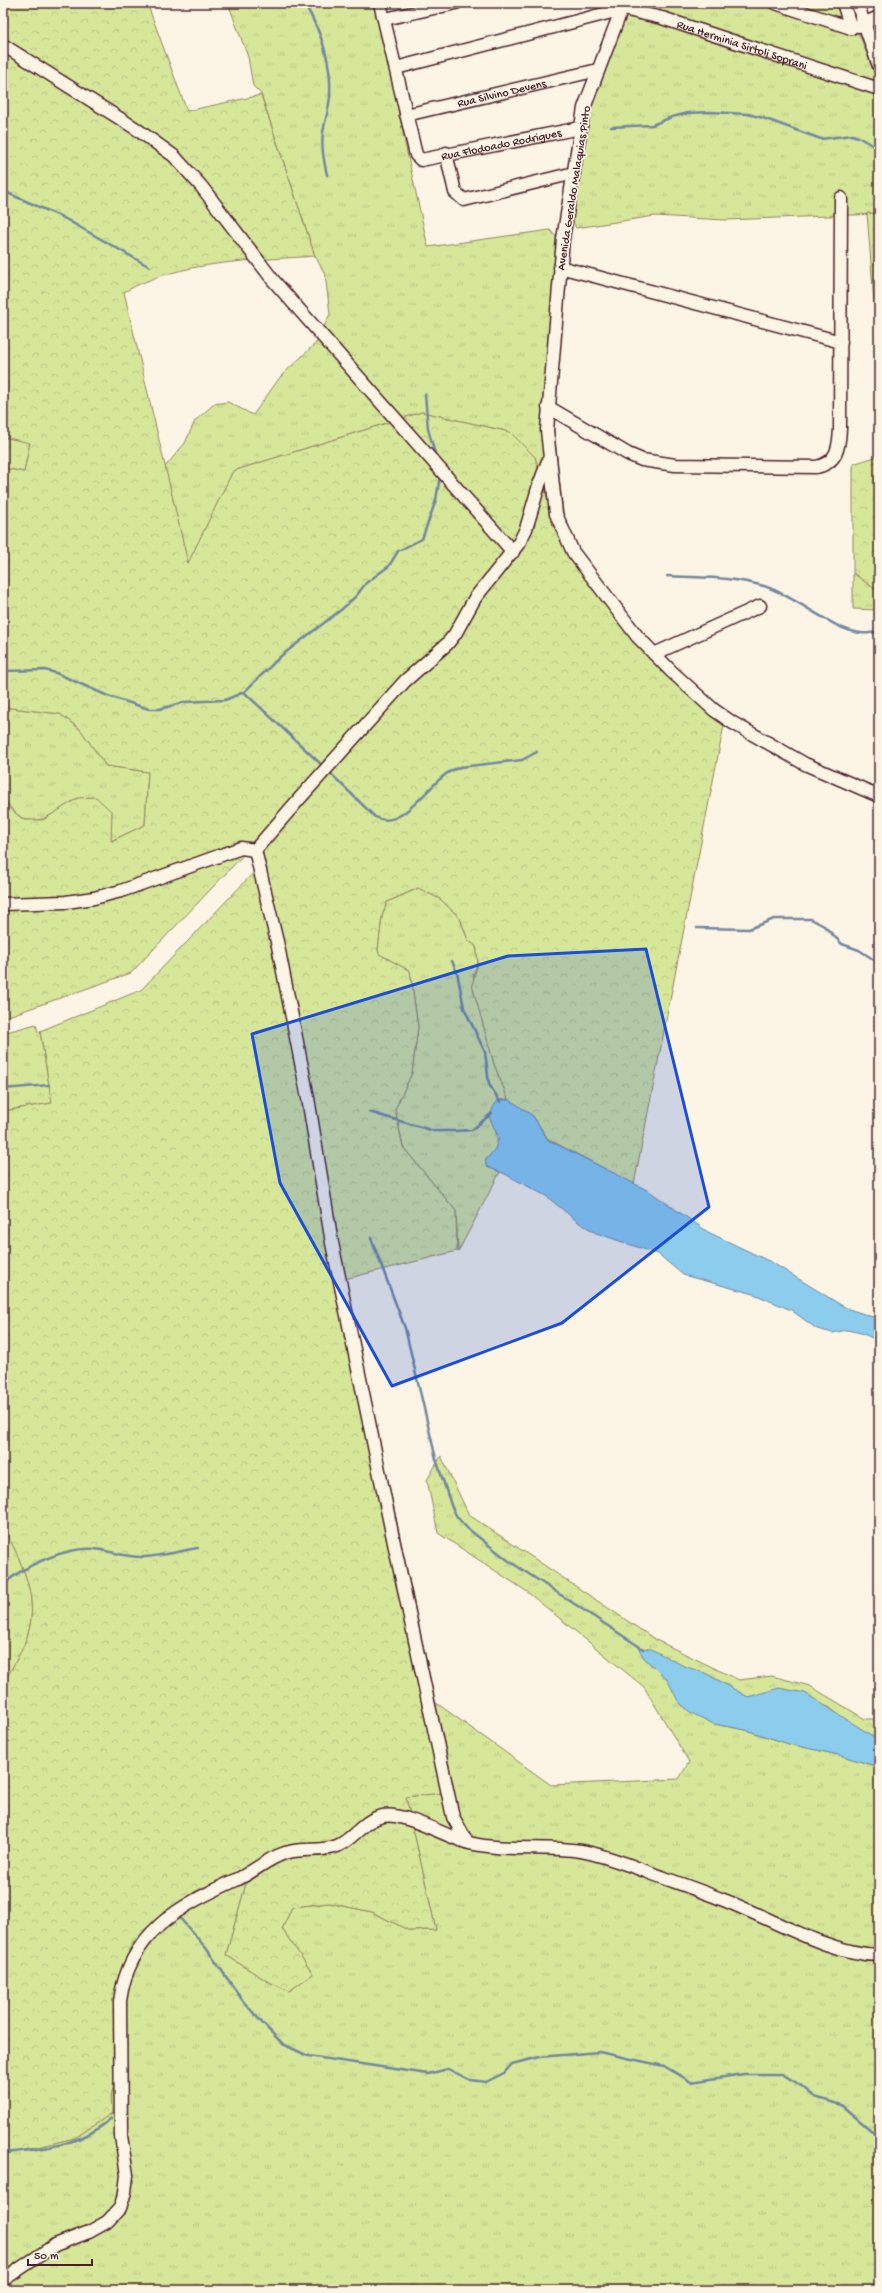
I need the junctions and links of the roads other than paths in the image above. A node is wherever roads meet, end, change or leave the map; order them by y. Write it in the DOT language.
graph roads {
  1 [pos="380,3"];
  2 [pos="456,3"];
  3 [pos="775,3"];
  4 [pos="843,3"];
  5 [pos="857,3"];
  6 [pos="624,6"];
  7 [pos="879,17"];
  8 [pos="385,19"];
  9 [pos="864,25"];
  10 [pos="851,28"];
  11 [pos="3,44"];
  12 [pos="879,66"];
  13 [pos="396,68"];
  14 [pos="598,70"];
  15 [pos="879,89"];
  16 [pos="406,115"];
  17 [pos="580,128"];
  18 [pos="446,153"];
  19 [pos="574,173"];
  20 [pos="841,198"];
  21 [pos="560,267"];
  22 [pos="841,342"];
  23 [pos="548,407"];
  24 [pos="549,460"];
  25 [pos="513,552"];
  26 [pos="760,606"];
  27 [pos="654,654"];
  28 [pos="879,796"];
  29 [pos="255,850"];
  30 [pos="3,904"];
  31 [pos="467,1842"];
  32 [pos="879,1955"];
  33 [pos="3,2280"];
  1 -- 8 [label="street"];
  2 -- 8 [label="street"];
  3 -- 10 [label="street"];
  4 -- 10 [label="street"];
  5 -- 9 [label="street"];
  6 -- 13 [label="street, Rua Herminia Sirtoli Soprani"];
  6 -- 14 [label="street, Avenida Geraldo Malaquias Pinto"];
  6 -- 15 [label="street, Rua Herminia Sirtoli Soprani"];
  7 -- 9 [label="street"];
  8 -- 13 [label="street"];
  9 -- 10 [label="street"];
  9 -- 12 [label="street"];
  11 -- 25 [label="street"];
  13 -- 16 [label="street"];
  14 -- 16 [label="street, Rua Silvino Devens"];
  14 -- 17 [label="street, Avenida Geraldo Malaquias Pinto"];
  16 -- 18 [label="street, Rua Flodoado Rodrigues"];
  17 -- 18 [label="street, Rua Flodoado Rodrigues"];
  17 -- 19 [label="street, Avenida Geraldo Malaquias Pinto"];
  18 -- 19 [label="street"];
  19 -- 21 [label="street, Avenida Geraldo Malaquias Pinto"];
  20 -- 22 [label="street"];
  21 -- 22 [label="street"];
  21 -- 23 [label="street, Avenida Geraldo Malaquias Pinto"];
  22 -- 23 [label="street"];
  23 -- 24 [label="street, Avenida Geraldo Malaquias Pinto"];
  24 -- 25 [label="street"];
  24 -- 27 [label="street, Avenida Geraldo Malaquias Pinto"];
  25 -- 29 [label="street"];
  26 -- 27 [label="street"];
  27 -- 28 [label="street, Avenida Geraldo Malaquias Pinto"];
  29 -- 30 [label="street"];
  29 -- 31 [label="street"];
  31 -- 32 [label="street"];
  31 -- 33 [label="street"];
}
